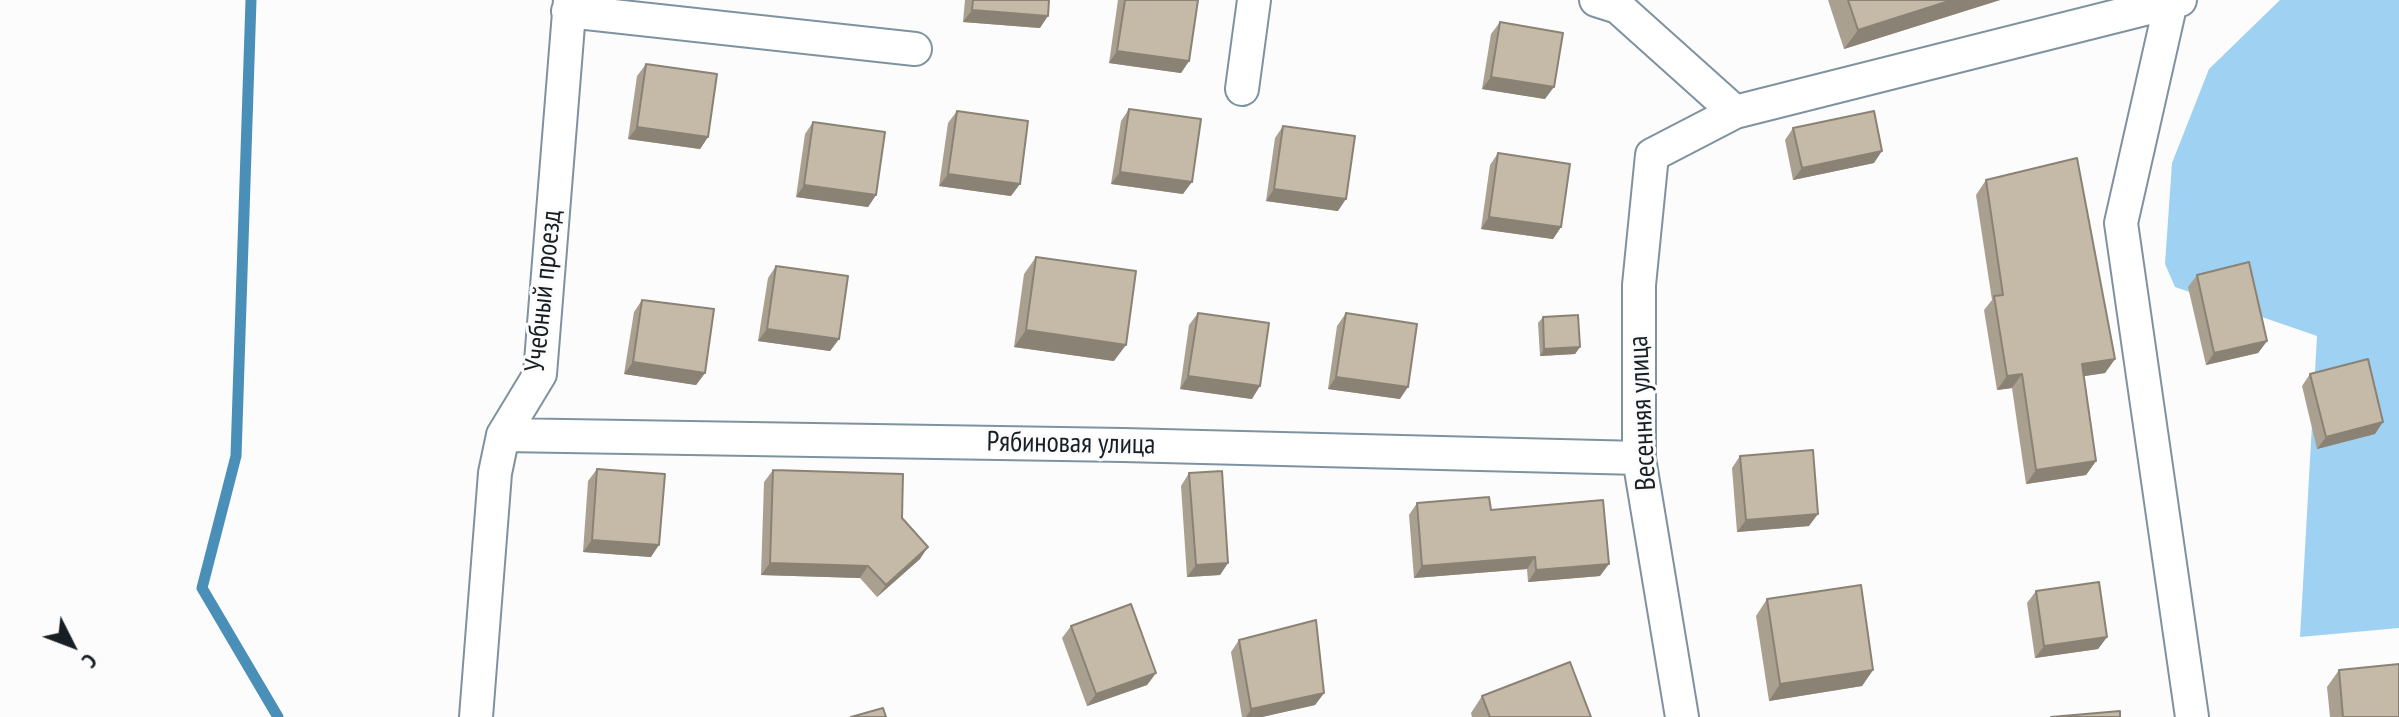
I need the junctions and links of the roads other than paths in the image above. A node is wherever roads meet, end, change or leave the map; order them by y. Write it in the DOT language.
graph roads {
  1 [pos="1254,0"];
  2 [pos="2176,1"];
  3 [pos="1611,2"];
  4 [pos="569,5"];
  5 [pos="915,49"];
  6 [pos="1242,89"];
  7 [pos="1735,112"];
  8 [pos="503,435"];
  9 [pos="1639,458"];
  10 [pos="476,717"];
  11 [pos="1682,717"];
  12 [pos="2192,717"];
  1 -- 6 [label="street"];
  2 -- 7 [label="street"];
  2 -- 12 [label="street"];
  3 -- 7 [label="street"];
  4 -- 5 [label="street"];
  4 -- 8 [label="street, Учебный проезд"];
  7 -- 9 [label="street, Весенняя улица"];
  8 -- 9 [label="street, Рябиновая улица"];
  8 -- 10 [label="street, Учебный проезд"];
  9 -- 11 [label="street, Весенняя улица"];
}
